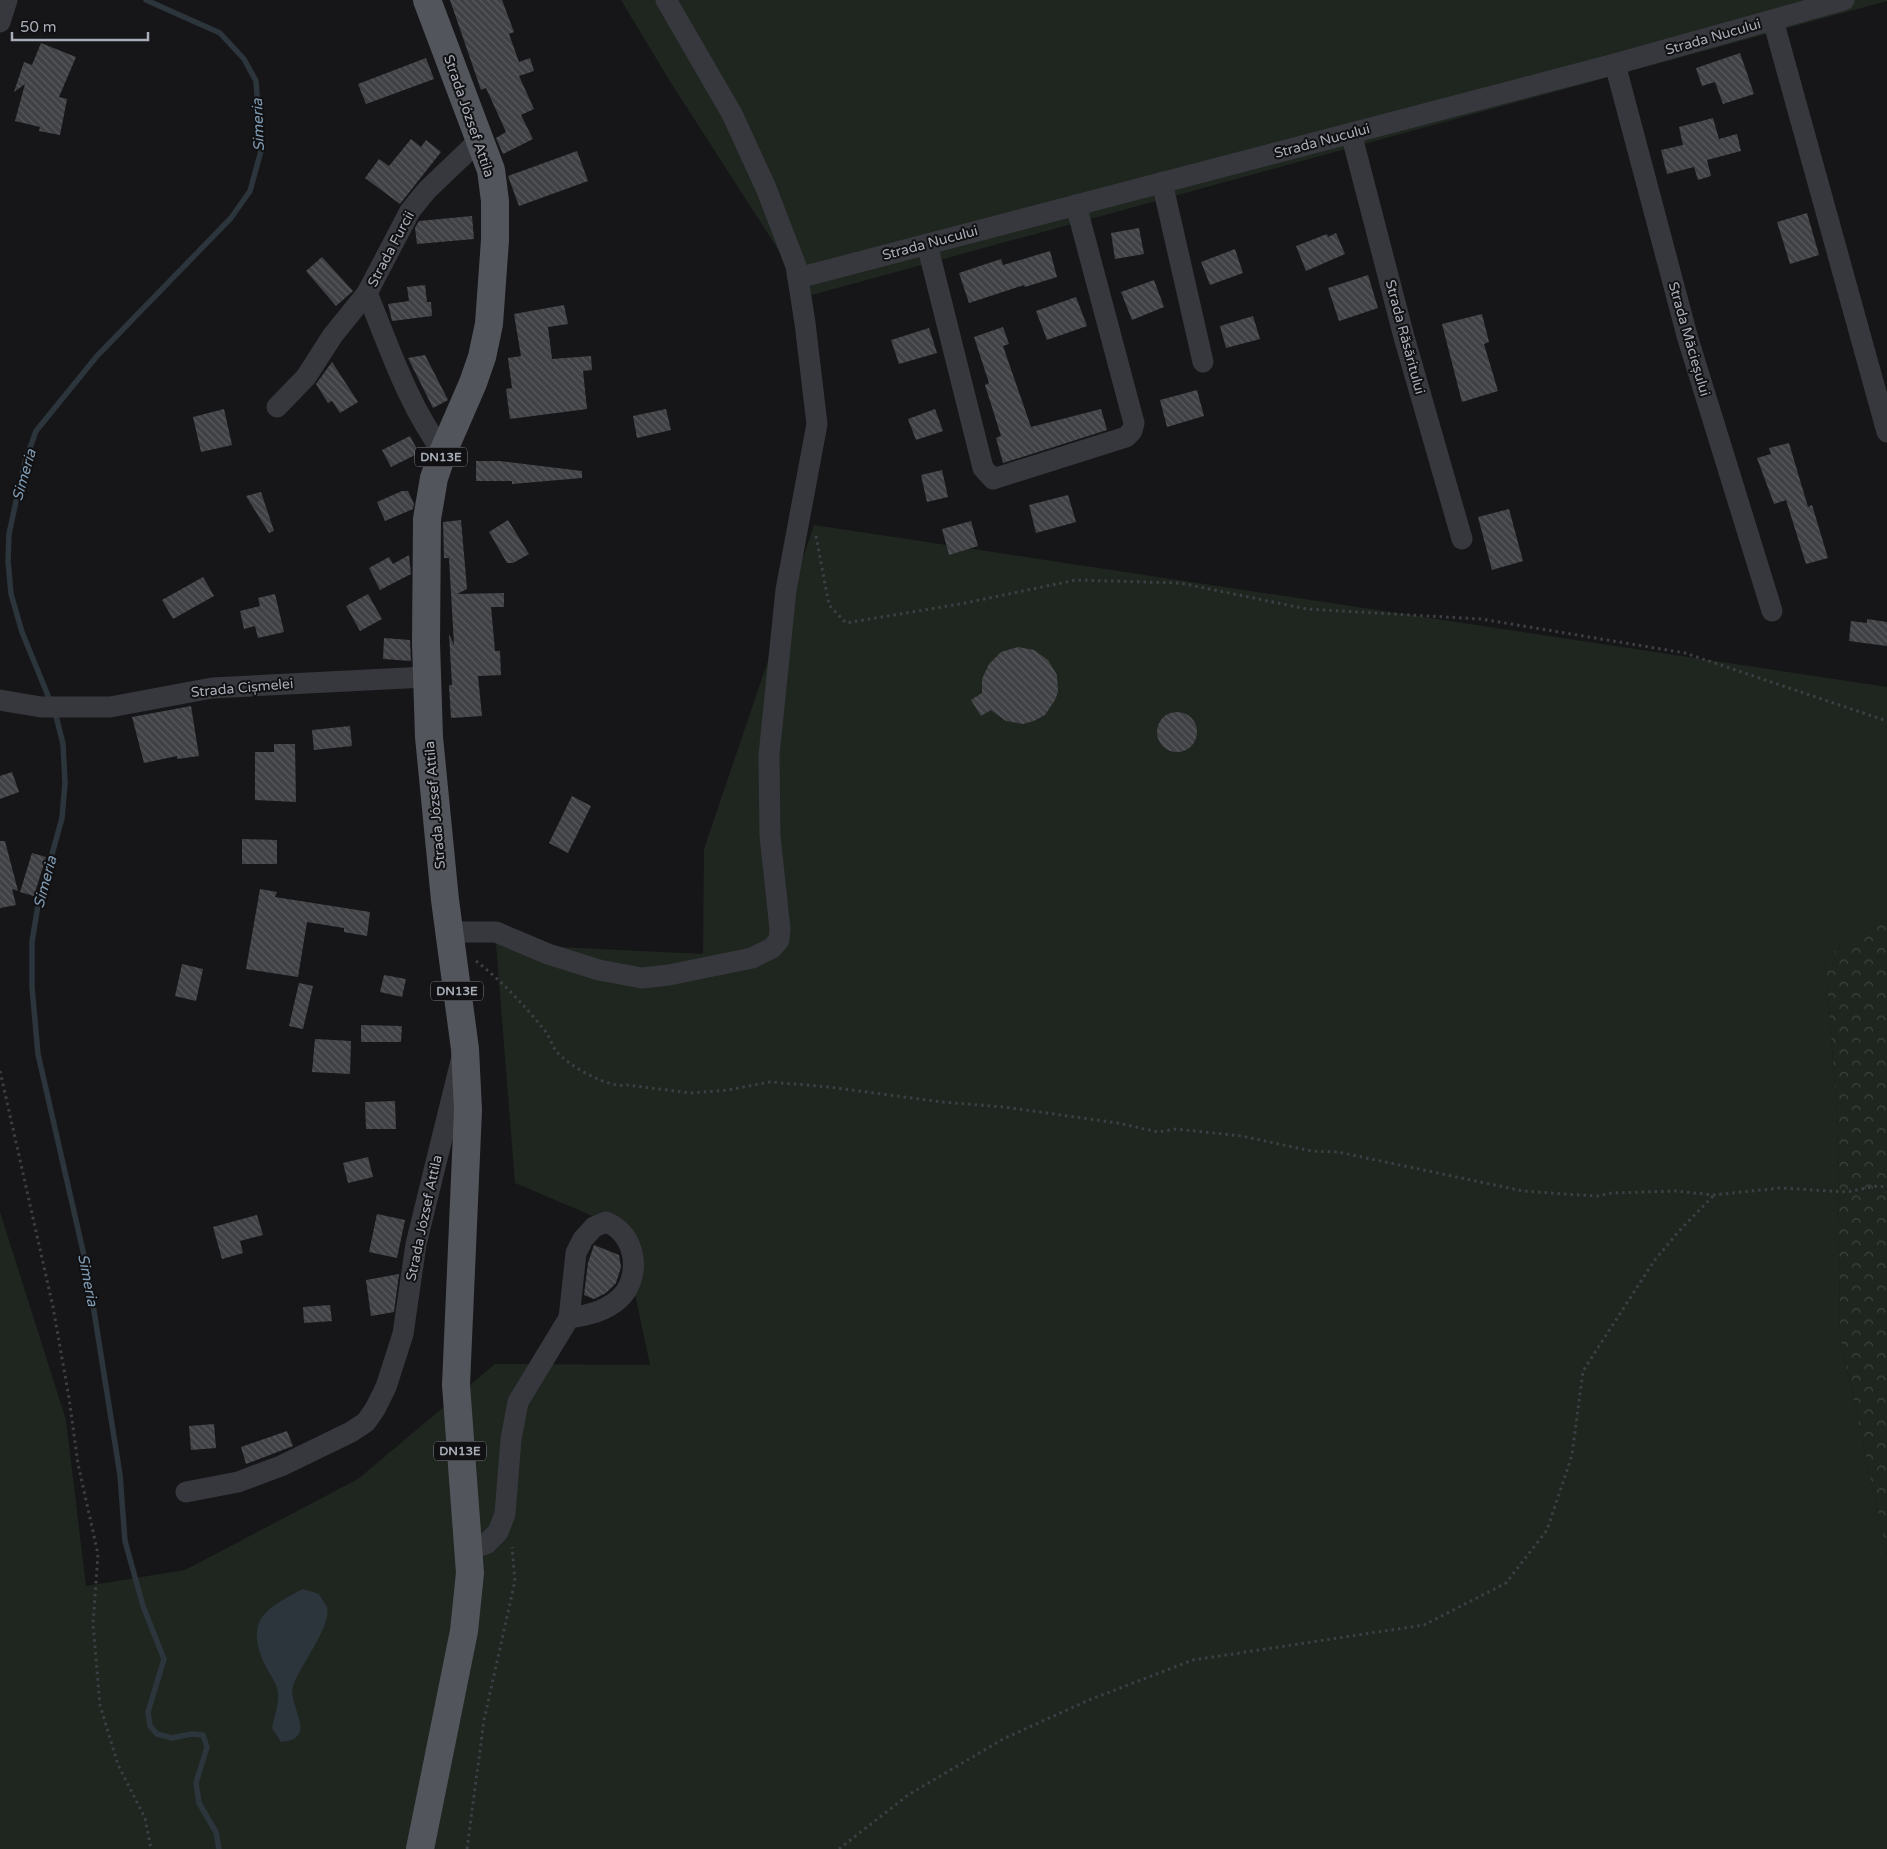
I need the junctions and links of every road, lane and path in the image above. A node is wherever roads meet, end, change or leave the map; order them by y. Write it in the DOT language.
graph roads {
  1 [pos="7,0"];
  2 [pos="426,0"];
  3 [pos="666,0"];
  4 [pos="1844,0"];
  5 [pos="1773,20"];
  6 [pos="0,22"];
  7 [pos="1615,64"];
  8 [pos="1351,133"];
  9 [pos="481,143"];
  10 [pos="1162,182"];
  11 [pos="1076,205"];
  12 [pos="927,244"];
  13 [pos="798,278"];
  14 [pos="367,293"];
  15 [pos="1203,362"];
  16 [pos="277,407"];
  17 [pos="1887,432"];
  18 [pos="443,452"];
  19 [pos="816,534"];
  20 [pos="1462,539"];
  21 [pos="1772,611"];
  22 [pos="426,677"];
  23 [pos="0,700"];
  24 [pos="1887,721"];
  25 [pos="449,932"];
  26 [pos="474,960"];
  27 [pos="464,1049"];
  28 [pos="0,1071"];
  29 [pos="1887,1187"];
  30 [pos="1713,1195"];
  31 [pos="569,1318"];
  32 [pos="186,1492"];
  33 [pos="505,1514"];
  34 [pos="469,1549"];
  35 [pos="152,1849"];
  36 [pos="420,1849"];
  37 [pos="467,1849"];
  38 [pos="839,1849"];
  1 -- 6 [label="street"];
  2 -- 9 [label="main road, Strada József Attila / DN13E"];
  3 -- 13 [label="street"];
  4 -- 5 [label="street, Strada Nucului"];
  5 -- 7 [label="street, Strada Nucului"];
  5 -- 17 [label="street"];
  7 -- 8 [label="street, Strada Nucului"];
  7 -- 21 [label="street, Strada Măcieșului"];
  8 -- 10 [label="street, Strada Nucului"];
  8 -- 20 [label="street, Strada Răsăritului"];
  9 -- 14 [label="street, Strada Furcii"];
  9 -- 18 [label="main road, Strada József Attila / DN13E"];
  10 -- 11 [label="street, Strada Nucului"];
  10 -- 15 [label="street"];
  11 -- 12 [label="street, Strada Nucului"];
  11 -- 12 [label="street"];
  12 -- 13 [label="street, Strada Nucului"];
  13 -- 25 [label="street"];
  14 -- 16 [label="street, Strada Furcii"];
  14 -- 18 [label="street, Strada Furcii"];
  18 -- 22 [label="main road, Strada József Attila / DN13E"];
  19 -- 24 [label="path"];
  22 -- 23 [label="street, Strada Cișmelei"];
  22 -- 25 [label="main road, Strada József Attila / DN13E"];
  25 -- 27 [label="main road, Strada József Attila / DN13E"];
  26 -- 30 [label="path"];
  27 -- 32 [label="street, Strada József Attila"];
  27 -- 34 [label="main road, DN13E"];
  28 -- 35 [label="path"];
  29 -- 30 [label="path"];
  30 -- 38 [label="path"];
  31 -- 33 [label="street"];
  33 -- 34 [label="street"];
  33 -- 37 [label="path"];
  34 -- 36 [label="main road, DN13E"];
}
